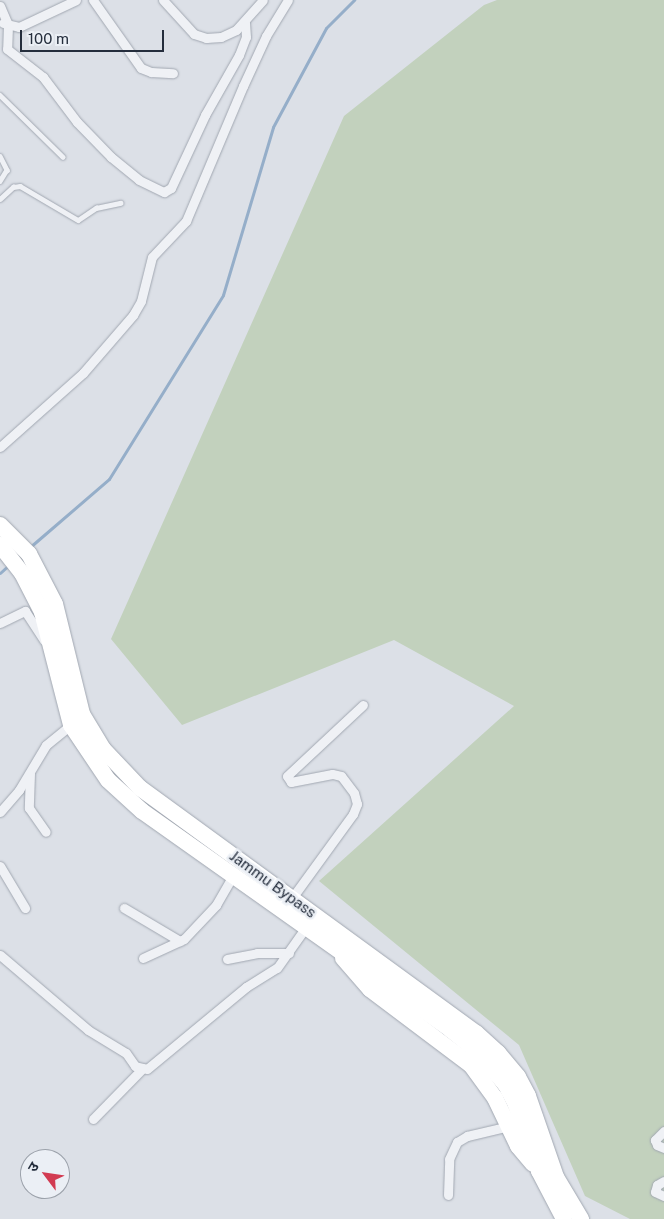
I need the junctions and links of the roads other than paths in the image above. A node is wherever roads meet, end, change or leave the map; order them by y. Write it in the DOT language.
graph roads {
  1 [pos="76,0"];
  2 [pos="93,0"];
  3 [pos="163,0"];
  4 [pos="263,0"];
  5 [pos="288,0"];
  6 [pos="0,6"];
  7 [pos="245,21"];
  8 [pos="4,24"];
  9 [pos="173,73"];
  10 [pos="0,95"];
  11 [pos="0,156"];
  12 [pos="63,157"];
  13 [pos="0,181"];
  14 [pos="0,199"];
  15 [pos="120,203"];
  16 [pos="0,447"];
  17 [pos="0,525"];
  18 [pos="0,545"];
  19 [pos="36,581"];
  20 [pos="0,623"];
  21 [pos="51,648"];
  22 [pos="363,705"];
  23 [pos="71,725"];
  24 [pos="30,770"];
  25 [pos="0,812"];
  26 [pos="46,832"];
  27 [pos="0,866"];
  28 [pos="234,876"];
  29 [pos="292,898"];
  30 [pos="25,908"];
  31 [pos="124,908"];
  32 [pos="306,927"];
  33 [pos="180,942"];
  34 [pos="338,950"];
  35 [pos="289,953"];
  36 [pos="0,954"];
  37 [pos="143,958"];
  38 [pos="227,959"];
  39 [pos="143,1068"];
  40 [pos="93,1119"];
  41 [pos="509,1126"];
  42 [pos="664,1131"];
  43 [pos="664,1148"];
  44 [pos="539,1172"];
  45 [pos="664,1181"];
  46 [pos="448,1195"];
  47 [pos="664,1196"];
  48 [pos="564,1219"];
  49 [pos="581,1219"];
  1 -- 8 [label="street"];
  2 -- 9 [label="street"];
  3 -- 7 [label="street"];
  4 -- 7 [label="street"];
  5 -- 16 [label="street"];
  6 -- 8 [label="street"];
  7 -- 8 [label="street"];
  10 -- 12 [label="lane"];
  11 -- 13 [label="lane"];
  14 -- 15 [label="lane"];
  17 -- 19 [label="highway, Jammu Bypass"];
  18 -- 19 [label="highway, Jammu Bypass"];
  19 -- 21 [label="highway, Jammu Bypass"];
  19 -- 29 [label="highway, Jammu Bypass"];
  20 -- 21 [label="street"];
  21 -- 23 [label="highway, Jammu Bypass"];
  22 -- 29 [label="street"];
  23 -- 24 [label="street"];
  23 -- 28 [label="highway, Jammu Bypass"];
  24 -- 25 [label="street"];
  24 -- 26 [label="street"];
  27 -- 30 [label="street"];
  28 -- 32 [label="highway, Jammu Bypass"];
  28 -- 33 [label="street"];
  29 -- 49 [label="highway, Jammu Bypass"];
  31 -- 33 [label="street"];
  32 -- 34 [label="highway, Jammu Bypass"];
  32 -- 35 [label="street"];
  33 -- 37 [label="street"];
  34 -- 41 [label="highway"];
  34 -- 44 [label="highway, Jammu Bypass"];
  35 -- 38 [label="street"];
  35 -- 39 [label="street"];
  36 -- 39 [label="street"];
  39 -- 40 [label="street"];
  41 -- 44 [label="highway"];
  41 -- 46 [label="street"];
  42 -- 43 [label="street"];
  44 -- 48 [label="highway, Jammu Bypass"];
  45 -- 47 [label="street"];
}
